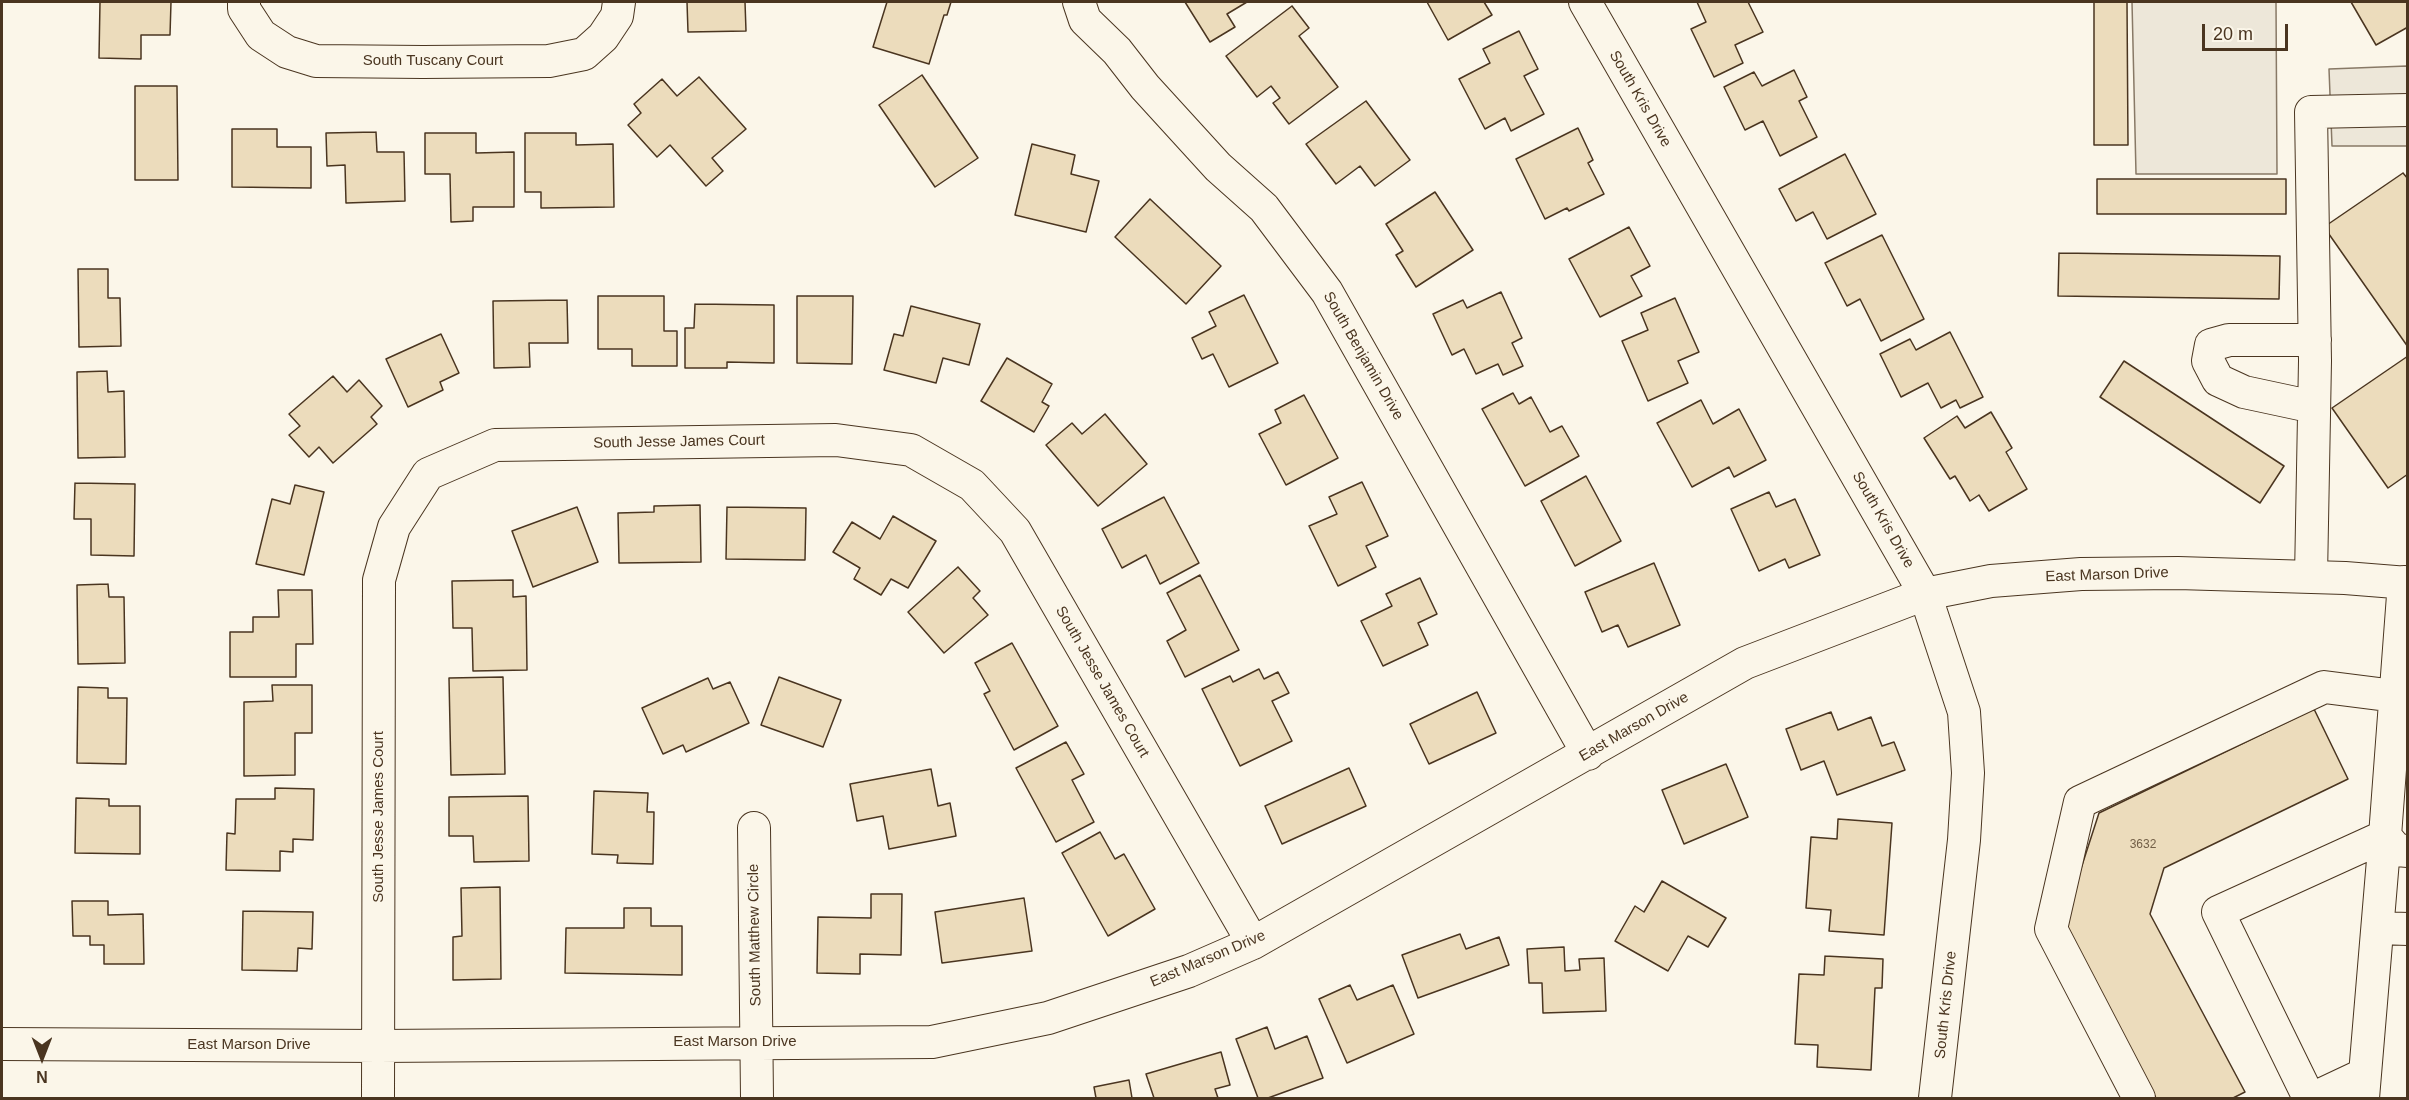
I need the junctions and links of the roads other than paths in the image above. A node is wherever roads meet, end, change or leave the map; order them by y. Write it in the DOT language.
graph roads {
  1 [pos="244,2"];
  2 [pos="619,2"];
  3 [pos="1079,2"];
  4 [pos="1585,2"];
  5 [pos="2408,110"];
  6 [pos="2314,340"];
  7 [pos="2314,407"];
  8 [pos="2311,577"];
  9 [pos="2406,582"];
  10 [pos="1925,594"];
  11 [pos="2395,696"];
  12 [pos="2403,738"];
  13 [pos="1588,754"];
  14 [pos="753,828"];
  15 [pos="2396,843"];
  16 [pos="2393,929"];
  17 [pos="1253,943"];
  18 [pos="756,1041"];
  19 [pos="2,1044"];
  20 [pos="378,1046"];
  21 [pos="2364,1086"];
  22 [pos="378,1098"];
  23 [pos="757,1098"];
  24 [pos="1935,1098"];
  25 [pos="2139,1098"];
  26 [pos="2309,1098"];
  27 [pos="2314,1098"];
  1 -- 2 [label="street, South Tuscany Court"];
  3 -- 13 [label="street, South Benjamin Drive"];
  4 -- 10 [label="street, South Kris Drive"];
  5 -- 6 [label="street"];
  6 -- 7 [label="street"];
  6 -- 7 [label="street"];
  7 -- 8 [label="street"];
  8 -- 9 [label="street, East Marson Drive"];
  8 -- 10 [label="street, East Marson Drive"];
  9 -- 11 [label="street"];
  10 -- 13 [label="street, East Marson Drive"];
  10 -- 24 [label="street, South Kris Drive"];
  11 -- 12 [label="street"];
  11 -- 25 [label="street"];
  12 -- 15 [label="street"];
  13 -- 17 [label="street, East Marson Drive"];
  14 -- 18 [label="street, South Matthew Circle"];
  15 -- 16 [label="street"];
  15 -- 26 [label="street"];
  16 -- 21 [label="street"];
  17 -- 18 [label="street, East Marson Drive"];
  17 -- 20 [label="street, South Jesse James Court"];
  18 -- 20 [label="street, East Marson Drive"];
  18 -- 23 [label="street, South Matthew Circle"];
  19 -- 20 [label="street, East Marson Drive"];
  20 -- 22 [label="street, South Jesse James Court"];
  21 -- 27 [label="street"];
}
